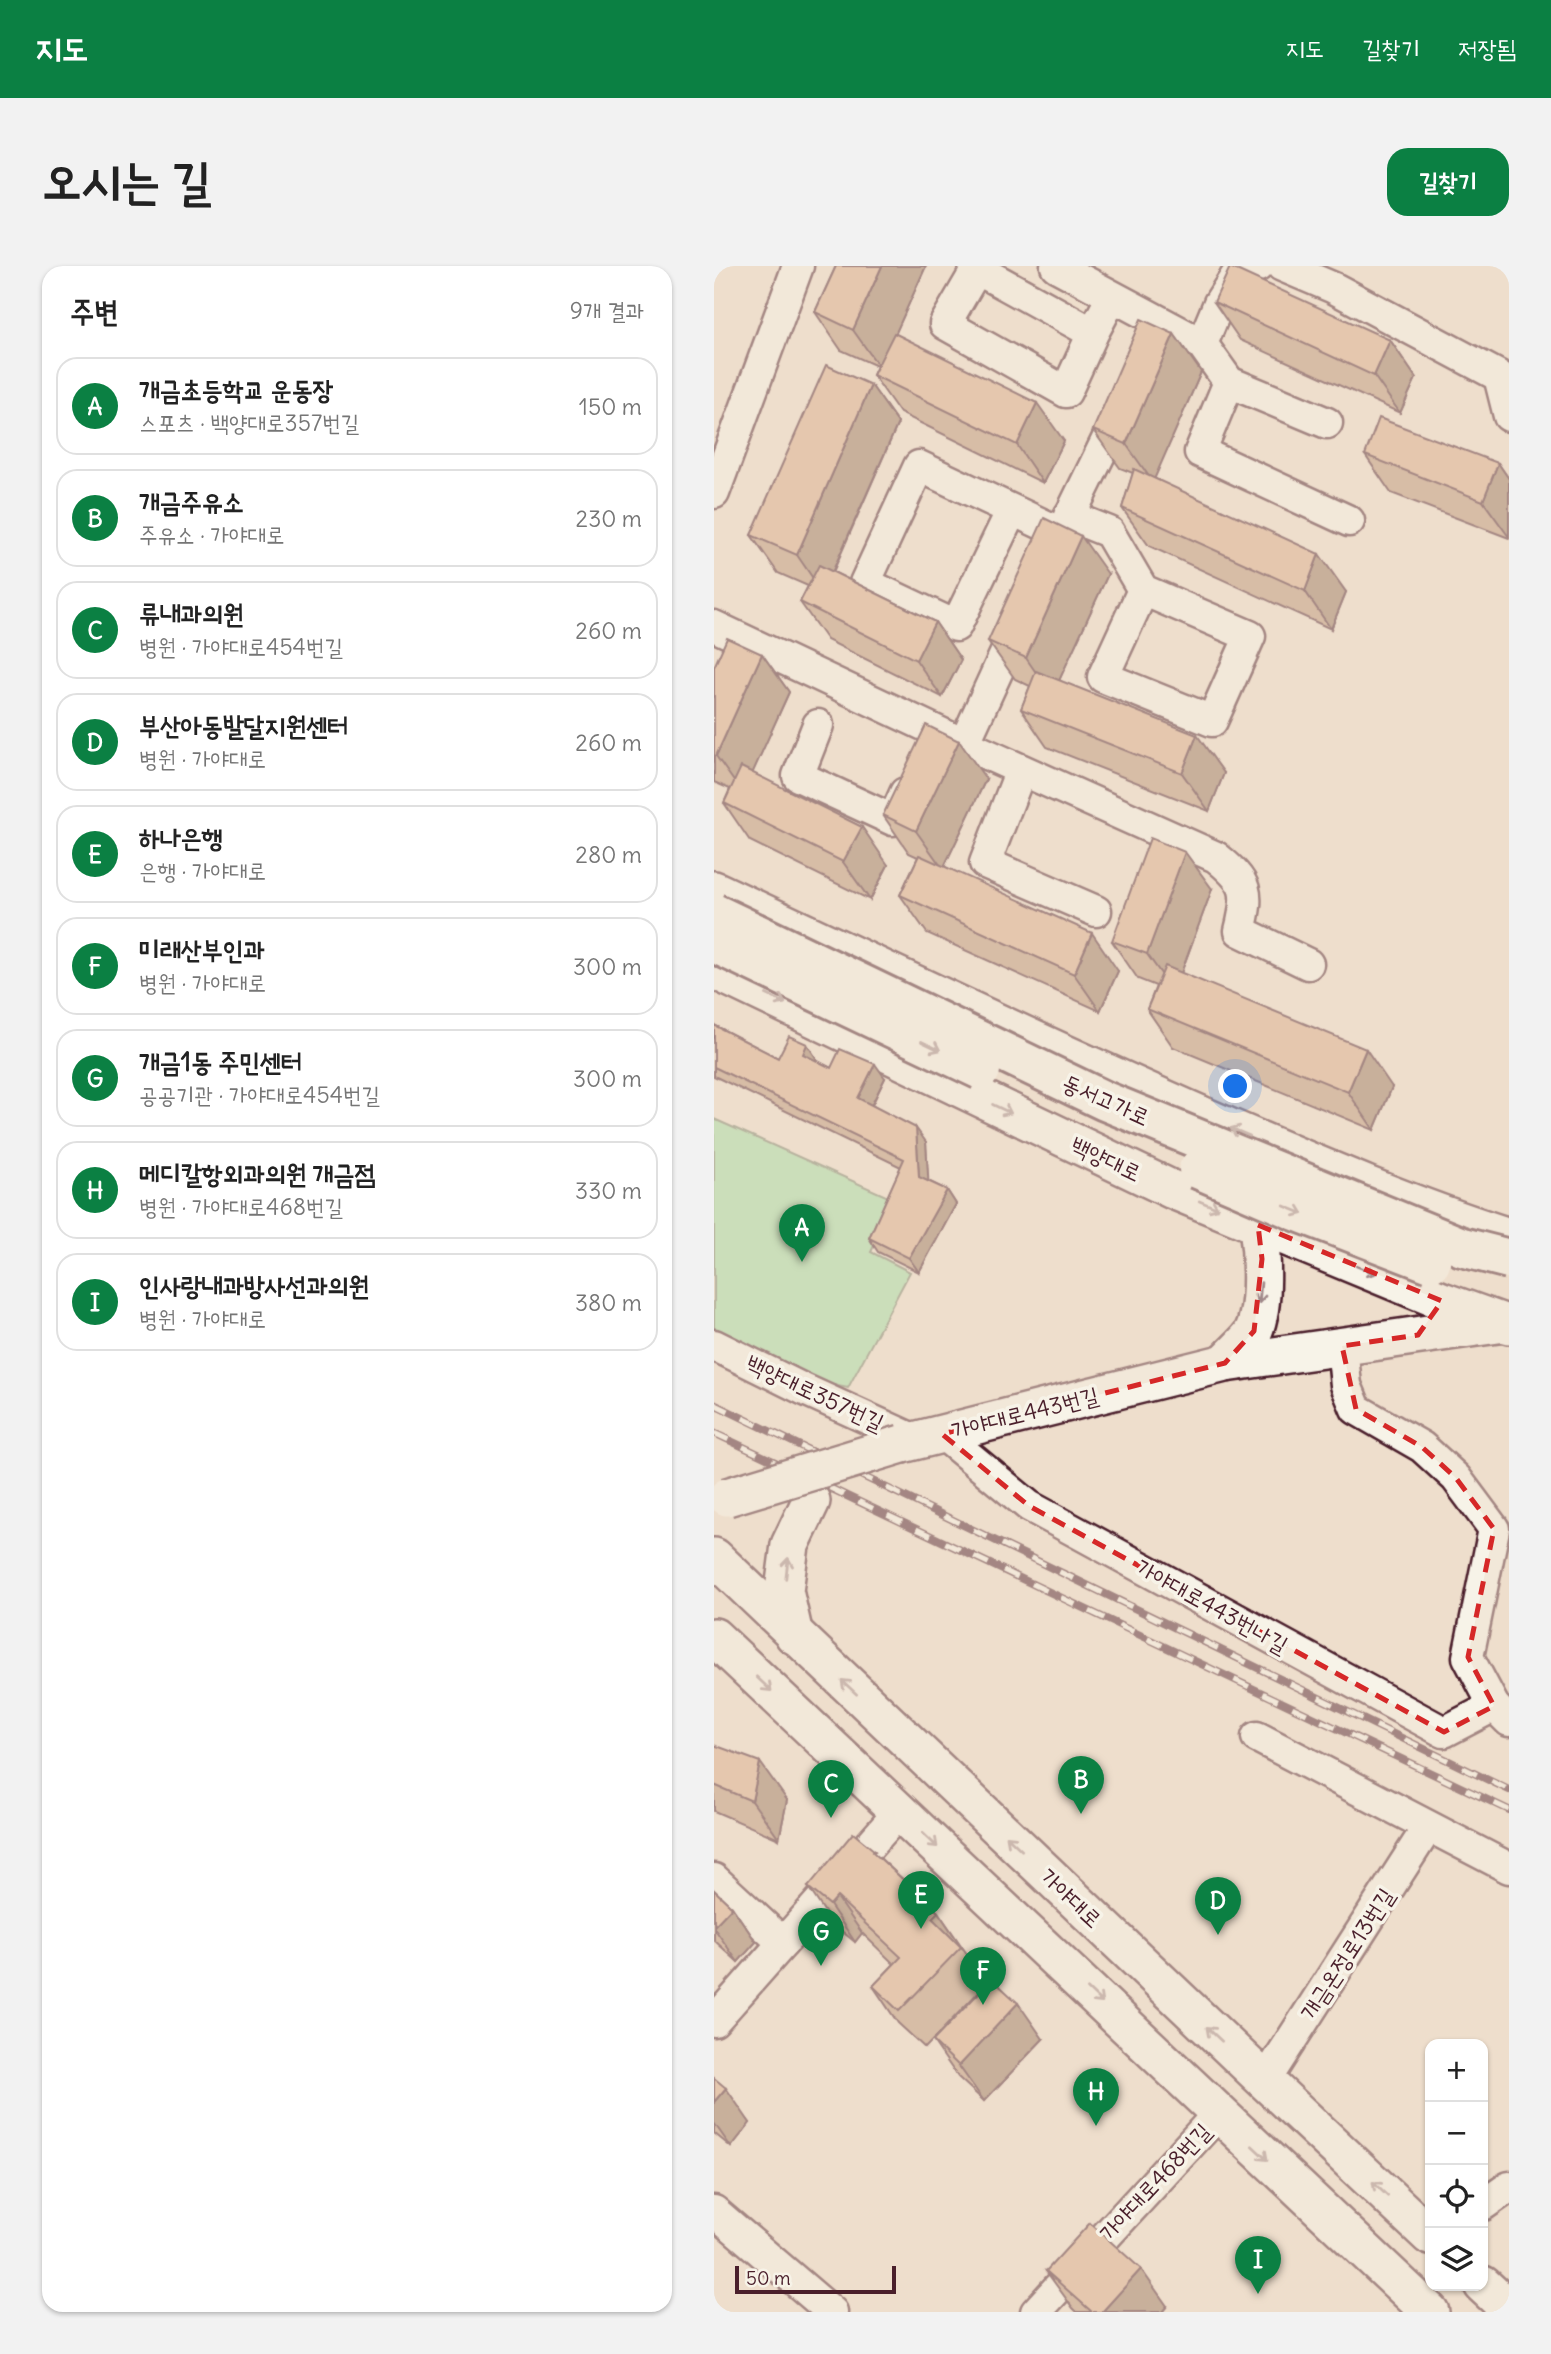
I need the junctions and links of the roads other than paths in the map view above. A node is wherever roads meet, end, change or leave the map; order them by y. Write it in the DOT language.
graph roads {
  1 [pos="798,266"];
  2 [pos="1056,266"];
  3 [pos="1258,266"];
  4 [pos="1282,266"];
  5 [pos="1112,296"];
  6 [pos="1093,333"];
  7 [pos="1202,344"];
  8 [pos="1230,382"];
  9 [pos="1134,385"];
  10 [pos="1509,416"];
  11 [pos="1327,423"];
  12 [pos="714,493"];
  13 [pos="1013,510"];
  14 [pos="1349,521"];
  15 [pos="1060,536"];
  16 [pos="1143,590"];
  17 [pos="1033,595"];
  18 [pos="714,626"];
  19 [pos="818,724"];
  20 [pos="964,744"];
  21 [pos="924,748"];
  22 [pos="1021,770"];
  23 [pos="714,890"];
  24 [pos="1096,911"];
  25 [pos="714,913"];
  26 [pos="714,943"];
  27 [pos="1308,964"];
  28 [pos="714,970"];
  29 [pos="1454,1220"];
  30 [pos="1258,1225"];
  31 [pos="1509,1237"];
  32 [pos="1509,1259"];
  33 [pos="1509,1286"];
  34 [pos="1442,1301"];
  35 [pos="1506,1323"];
  36 [pos="1418,1335"];
  37 [pos="714,1345"];
  38 [pos="1342,1346"];
  39 [pos="1225,1363"];
  40 [pos="920,1440"];
  41 [pos="845,1461"];
  42 [pos="721,1499"];
  43 [pos="1502,1520"];
  44 [pos="714,1557"];
  45 [pos="1498,1569"];
  46 [pos="794,1635"];
  47 [pos="714,1637"];
  48 [pos="1502,1714"];
  49 [pos="1257,1737"];
  50 [pos="900,1811"];
  51 [pos="1429,1828"];
  52 [pos="1509,1868"];
  53 [pos="714,1879"];
  54 [pos="783,1943"];
  55 [pos="714,2021"];
  56 [pos="1265,2081"];
  57 [pos="1218,2114"];
  58 [pos="1509,2187"];
  59 [pos="1488,2201"];
  60 [pos="714,2211"];
  61 [pos="1425,2231"];
  62 [pos="1488,2290"];
  63 [pos="1509,2309"];
  64 [pos="832,2312"];
  65 [pos="1035,2312"];
  66 [pos="1430,2312"];
  1 -- 12 [label="street"];
  2 -- 5 [label="street"];
  3 -- 7 [label="street"];
  4 -- 10 [label="street"];
  5 -- 6 [label="street"];
  5 -- 7 [label="street"];
  6 -- 6 [label="street"];
  7 -- 8 [label="street"];
  8 -- 11 [label="street"];
  8 -- 14 [label="street"];
  9 -- 15 [label="street"];
  13 -- 13 [label="street"];
  13 -- 15 [label="street"];
  15 -- 16 [label="street"];
  16 -- 16 [label="street"];
  17 -- 20 [label="street"];
  18 -- 21 [label="street"];
  19 -- 21 [label="street"];
  20 -- 21 [label="street"];
  20 -- 22 [label="street"];
  22 -- 24 [label="street"];
  22 -- 27 [label="street"];
  29 -- 23 [label="main road, one-way"];
  25 -- 32 [label="highway, 동서고가로, bridge"];
  26 -- 33 [label="highway, 동서고가로, one-way, bridge"];
  28 -- 30 [label="main road, 백양대로, one-way"];
  29 -- 31 [label="main road"];
  29 -- 34 [label="main road"];
  30 -- 34 [label="main road, 백양대로, one-way"];
  30 -- 39 [label="main road, one-way"];
  34 -- 35 [label="main road, 백양대로"];
  34 -- 36 [label="main road"];
  35 -- 36 [label="main road, 가야대로443번길"];
  36 -- 38 [label="main road, 가야대로443번길"];
  37 -- 40 [label="street, 백양대로357번길"];
  38 -- 39 [label="main road, 가야대로443번길"];
  38 -- 43 [label="street"];
  39 -- 40 [label="main road, 가야대로443번길"];
  40 -- 41 [label="main road, 가야대로443번길, bridge"];
  40 -- 48 [label="street, 가야대로443번나길"];
  41 -- 42 [label="main road, 가야대로443번길, bridge"];
  46 -- 41 [label="main road, one-way"];
  43 -- 45 [label="street"];
  44 -- 46 [label="main road, 가야대로"];
  45 -- 48 [label="street"];
  56 -- 46 [label="main road, 가야대로, one-way"];
  47 -- 50 [label="main road, one-way"];
  49 -- 51 [label="street"];
  50 -- 54 [label="street"];
  50 -- 57 [label="main road, one-way"];
  51 -- 52 [label="street"];
  51 -- 56 [label="street, 개금온정로13번길"];
  53 -- 54 [label="street"];
  54 -- 55 [label="street"];
  61 -- 56 [label="main road, 가야대로, one-way"];
  57 -- 65 [label="street, 가야대로468번길"];
  57 -- 66 [label="main road, one-way"];
  58 -- 59 [label="street"];
  60 -- 64 [label="street"];
  62 -- 63 [label="main road"];
}
